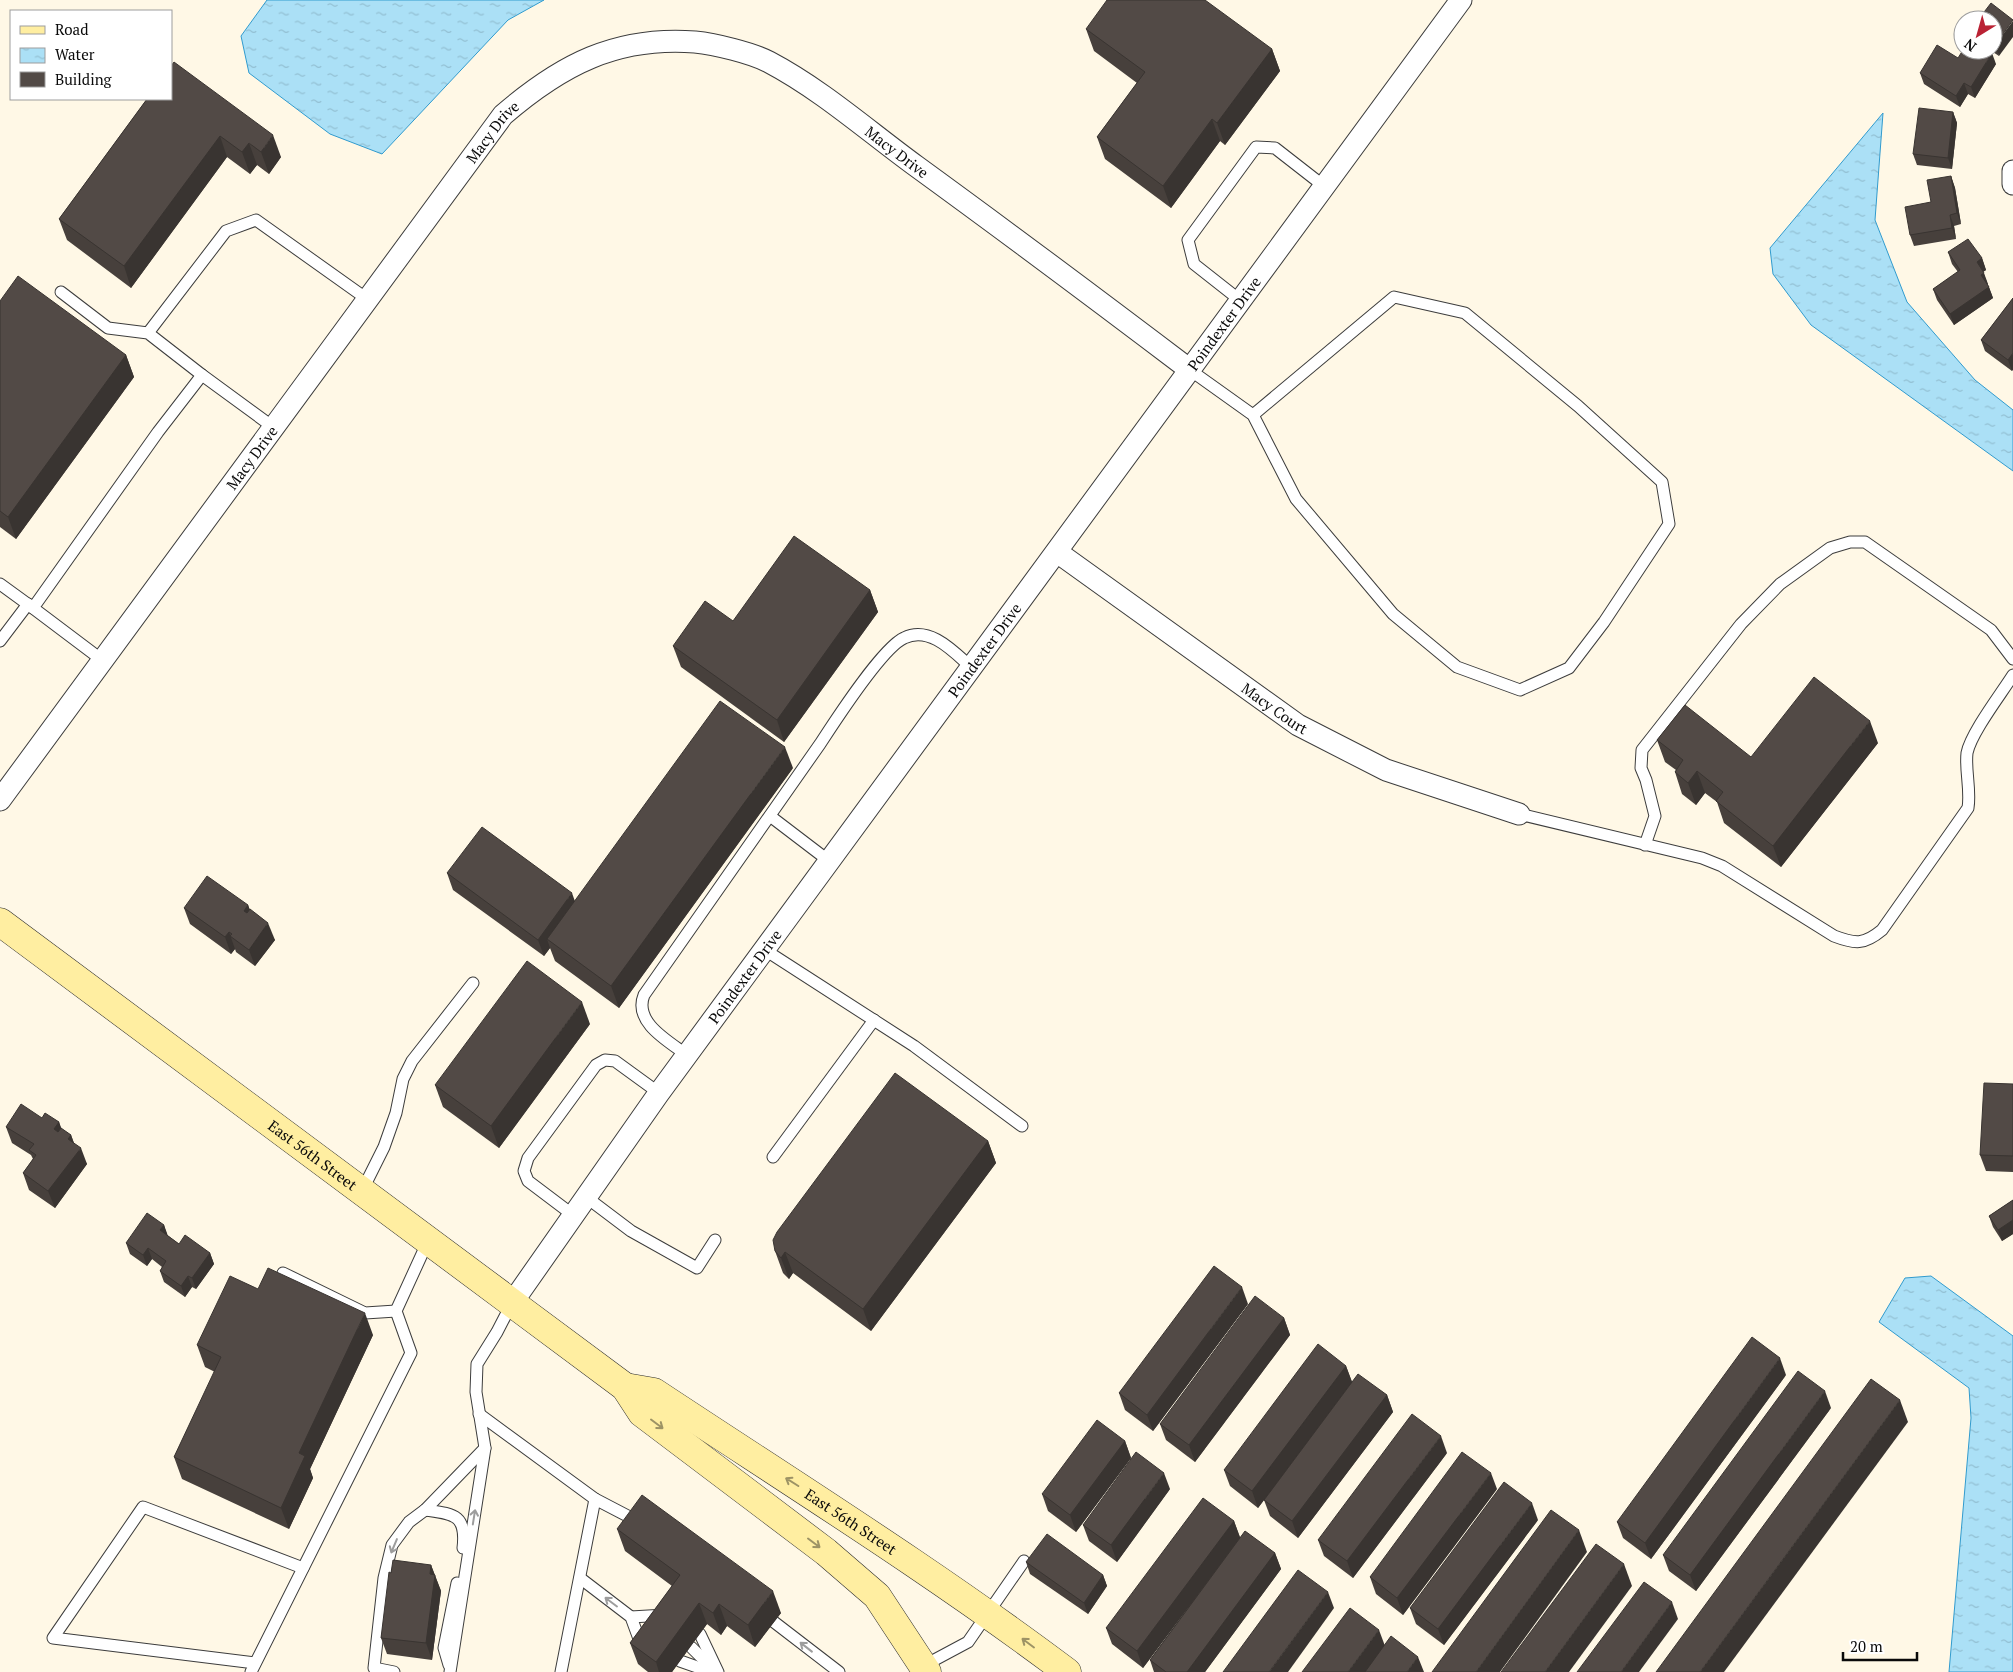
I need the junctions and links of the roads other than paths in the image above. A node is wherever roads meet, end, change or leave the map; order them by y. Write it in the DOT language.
graph roads {
  1 [pos="1461,0"];
  2 [pos="2013,171"];
  3 [pos="2013,184"];
  4 [pos="1325,187"];
  5 [pos="61,292"];
  6 [pos="367,299"];
  7 [pos="1241,301"];
  8 [pos="148,334"];
  9 [pos="1190,370"];
  10 [pos="202,375"];
  11 [pos="1253,415"];
  12 [pos="273,427"];
  13 [pos="1057,552"];
  14 [pos="0,584"];
  15 [pos="30,606"];
  16 [pos="0,641"];
  17 [pos="2013,659"];
  18 [pos="102,660"];
  19 [pos="972,668"];
  20 [pos="2013,675"];
  21 [pos="0,800"];
  22 [pos="1519,814"];
  23 [pos="770,816"];
  24 [pos="1646,845"];
  25 [pos="829,862"];
  26 [pos="0,922"];
  27 [pos="764,950"];
  28 [pos="473,983"];
  29 [pos="874,1020"];
  30 [pos="687,1055"];
  31 [pos="659,1093"];
  32 [pos="1022,1126"];
  33 [pos="773,1158"];
  34 [pos="362,1191"];
  35 [pos="586,1197"];
  36 [pos="574,1215"];
  37 [pos="715,1240"];
  38 [pos="428,1241"];
  39 [pos="283,1273"];
  40 [pos="512,1303"];
  41 [pos="396,1311"];
  42 [pos="626,1387"];
  43 [pos="479,1414"];
  44 [pos="485,1448"];
  45 [pos="595,1499"];
  46 [pos="425,1510"];
  47 [pos="645,1525"];
  48 [pos="1024,1561"];
  49 [pos="303,1568"];
  50 [pos="580,1578"];
  51 [pos="989,1613"];
  52 [pos="675,1614"];
  53 [pos="632,1617"];
  54 [pos="774,1622"];
  55 [pos="665,1628"];
  56 [pos="700,1634"];
  57 [pos="649,1636"];
  58 [pos="691,1647"];
  59 [pos="644,1656"];
  60 [pos="680,1661"];
  61 [pos="253,1668"];
  62 [pos="926,1668"];
  63 [pos="450,1671"];
  64 [pos="394,1672"];
  65 [pos="561,1672"];
  66 [pos="711,1672"];
  67 [pos="717,1672"];
  68 [pos="839,1672"];
  69 [pos="1067,1672"];
  1 -- 4 [label="street, Poindexter Drive"];
  2 -- 3 [label="street"];
  4 -- 7 [label="street, Poindexter Drive"];
  4 -- 7 [label="lane"];
  5 -- 8 [label="lane"];
  6 -- 8 [label="lane"];
  6 -- 9 [label="street, Macy Drive"];
  6 -- 12 [label="street, Macy Drive"];
  7 -- 9 [label="street, Poindexter Drive"];
  8 -- 10 [label="lane"];
  9 -- 11 [label="lane"];
  9 -- 13 [label="street, Poindexter Drive"];
  10 -- 12 [label="lane"];
  10 -- 15 [label="lane"];
  11 -- 11 [label="lane"];
  12 -- 18 [label="street, Macy Drive"];
  13 -- 19 [label="street, Poindexter Drive"];
  13 -- 22 [label="street, Macy Court"];
  14 -- 15 [label="lane"];
  15 -- 16 [label="lane"];
  15 -- 18 [label="lane"];
  17 -- 24 [label="lane"];
  18 -- 21 [label="street, Macy Drive"];
  19 -- 23 [label="lane"];
  19 -- 25 [label="street, Poindexter Drive"];
  20 -- 24 [label="lane"];
  22 -- 24 [label="lane"];
  23 -- 25 [label="lane"];
  23 -- 30 [label="lane"];
  25 -- 27 [label="street, Poindexter Drive"];
  26 -- 34 [label="main road, East 56th Street"];
  27 -- 29 [label="lane"];
  27 -- 30 [label="street, Poindexter Drive"];
  28 -- 34 [label="lane"];
  29 -- 32 [label="lane"];
  29 -- 33 [label="lane"];
  30 -- 31 [label="street, Poindexter Drive"];
  31 -- 35 [label="street, Poindexter Drive"];
  31 -- 36 [label="lane"];
  34 -- 38 [label="main road, East 56th Street"];
  35 -- 36 [label="street, Poindexter Drive"];
  35 -- 37 [label="lane"];
  36 -- 40 [label="street, Poindexter Drive"];
  38 -- 40 [label="main road, East 56th Street"];
  38 -- 41 [label="lane"];
  39 -- 41 [label="lane"];
  40 -- 42 [label="main road, East 56th Street"];
  40 -- 43 [label="lane"];
  41 -- 49 [label="lane"];
  51 -- 42 [label="main road, East 56th Street, one-way"];
  42 -- 62 [label="main road, East 56th Street, one-way"];
  43 -- 44 [label="lane"];
  43 -- 45 [label="lane"];
  44 -- 46 [label="lane"];
  63 -- 44 [label="lane, one-way"];
  45 -- 47 [label="lane"];
  45 -- 50 [label="lane"];
  46 -- 63 [label="lane"];
  46 -- 64 [label="lane, one-way"];
  48 -- 51 [label="lane"];
  49 -- 61 [label="lane"];
  49 -- 61 [label="lane"];
  53 -- 50 [label="lane, one-way"];
  50 -- 65 [label="lane"];
  51 -- 62 [label="lane"];
  69 -- 51 [label="main road, East 56th Street, one-way"];
  52 -- 53 [label="lane"];
  53 -- 55 [label="lane"];
  53 -- 57 [label="lane"];
  53 -- 59 [label="lane"];
  68 -- 54 [label="lane, one-way"];
  56 -- 67 [label="lane"];
  58 -- 67 [label="lane"];
  60 -- 66 [label="lane"];
}
